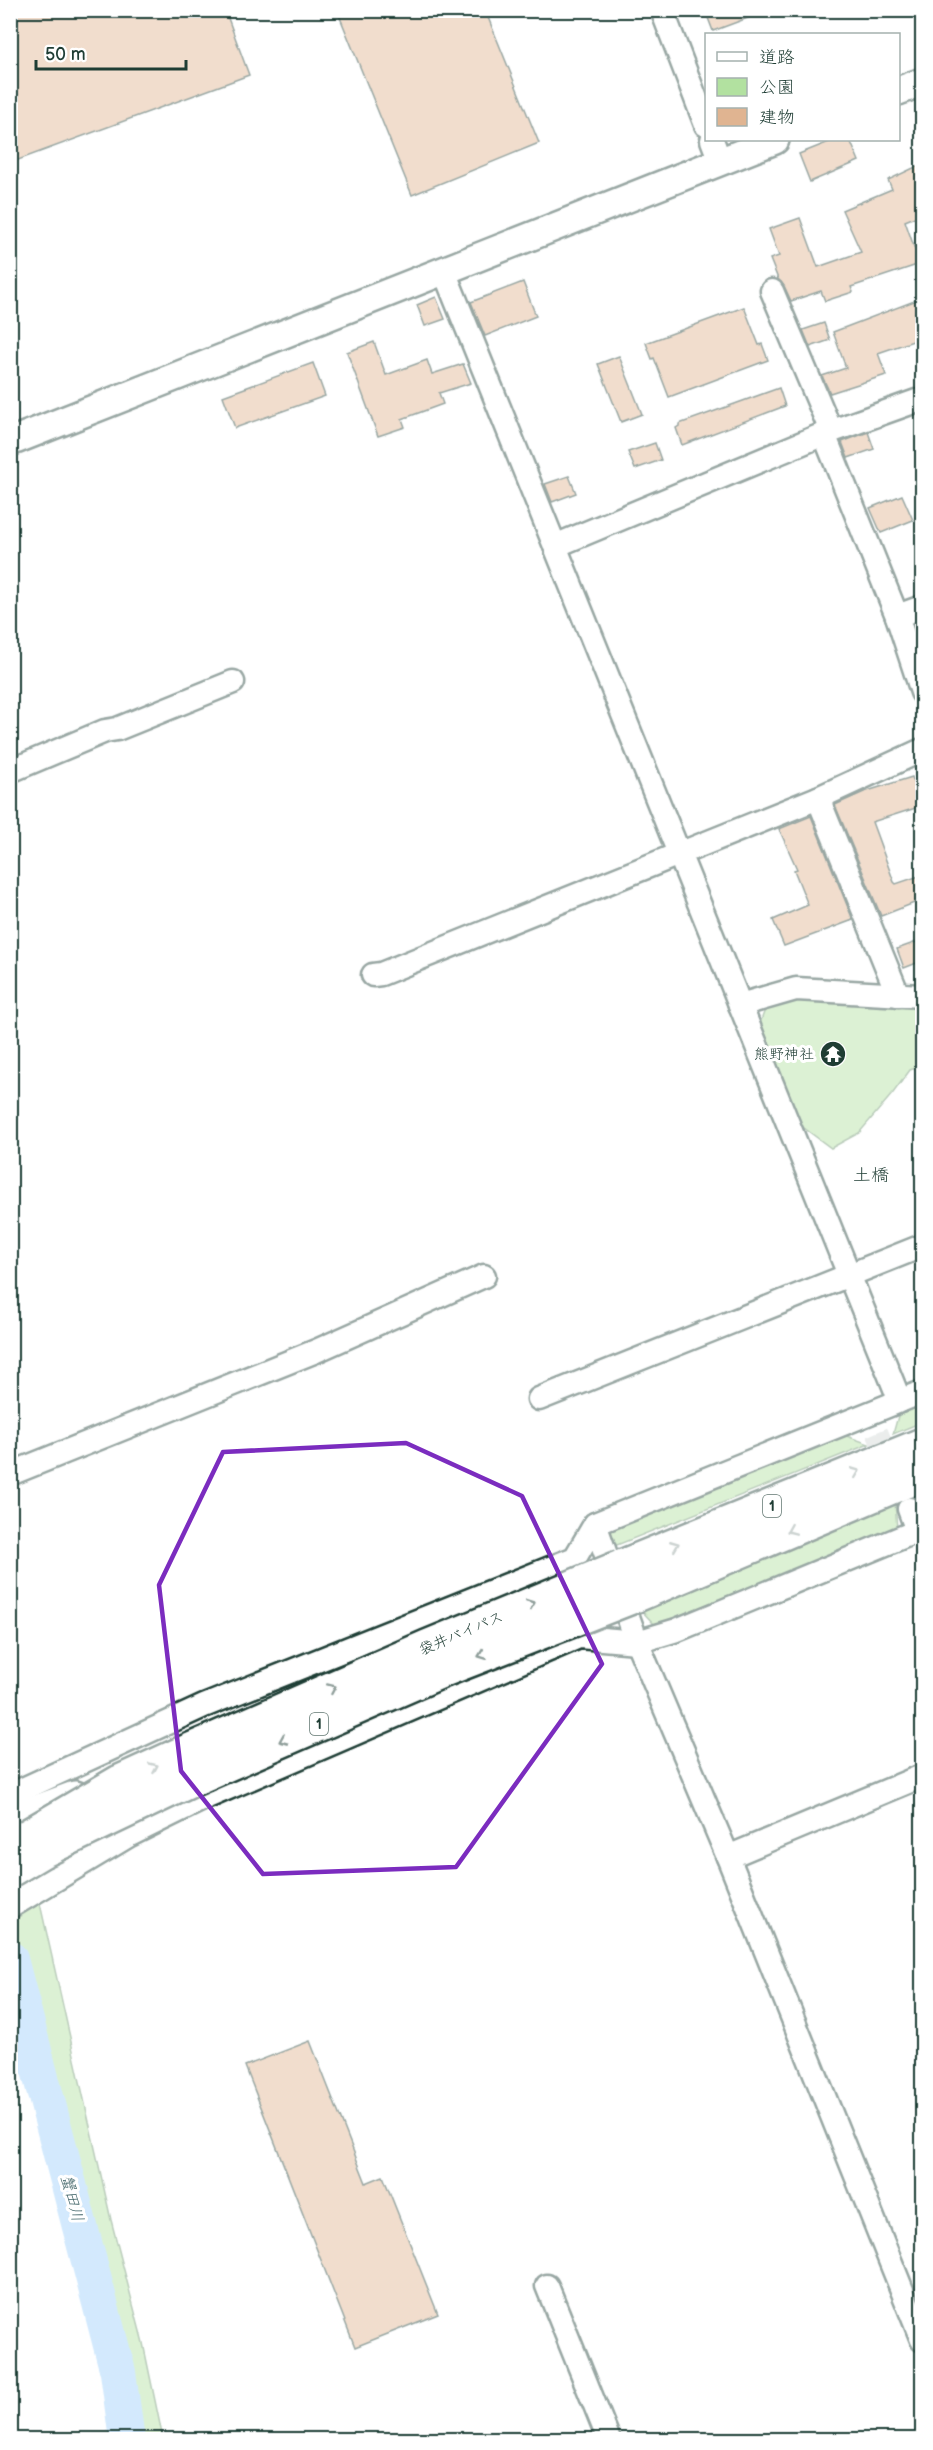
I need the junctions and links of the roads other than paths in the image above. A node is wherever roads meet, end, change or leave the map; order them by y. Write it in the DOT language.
graph roads {
  1 [pos="662,10"];
  2 [pos="922,82"];
  3 [pos="900,91"];
  4 [pos="705,122"];
  5 [pos="769,141"];
  6 [pos="716,150"];
  7 [pos="444,271"];
  8 [pos="772,291"];
  9 [pos="922,399"];
  10 [pos="828,433"];
  11 [pos="10,442"];
  12 [pos="555,546"];
  13 [pos="922,607"];
  14 [pos="897,616"];
  15 [pos="233,682"];
  16 [pos="922,692"];
  17 [pos="922,750"];
  18 [pos="10,771"];
  19 [pos="818,798"];
  20 [pos="679,854"];
  21 [pos="373,975"];
  22 [pos="898,995"];
  23 [pos="922,996"];
  24 [pos="740,1005"];
  25 [pos="922,1246"];
  26 [pos="849,1275"];
  27 [pos="484,1276"];
  28 [pos="922,1392"];
  29 [pos="539,1399"];
  30 [pos="900,1401"];
  31 [pos="922,1445"];
  32 [pos="10,1473"];
  33 [pos="922,1474"];
  34 [pos="909,1509"];
  35 [pos="595,1524"];
  36 [pos="920,1530"];
  37 [pos="637,1641"];
  38 [pos="922,1776"];
  39 [pos="10,1795"];
  40 [pos="125,1796"];
  41 [pos="10,1825"];
  42 [pos="10,1845"];
  43 [pos="728,1857"];
  44 [pos="15,1890"];
  45 [pos="547,2286"];
  46 [pos="922,2340"];
  47 [pos="609,2439"];
  1 -- 4 [label="street"];
  2 -- 3 [label="street"];
  5 -- 6 [label="street"];
  6 -- 7 [label="street"];
  7 -- 11 [label="street"];
  7 -- 12 [label="street"];
  8 -- 10 [label="street"];
  9 -- 10 [label="street"];
  10 -- 12 [label="street"];
  10 -- 14 [label="street"];
  12 -- 20 [label="street"];
  13 -- 14 [label="street"];
  14 -- 16 [label="street"];
  15 -- 18 [label="street"];
  17 -- 19 [label="street"];
  19 -- 20 [label="street"];
  19 -- 22 [label="street"];
  20 -- 21 [label="street"];
  20 -- 24 [label="street"];
  22 -- 23 [label="street"];
  22 -- 24 [label="street"];
  24 -- 26 [label="street"];
  25 -- 26 [label="street"];
  26 -- 29 [label="street"];
  26 -- 30 [label="street"];
  27 -- 32 [label="street"];
  28 -- 30 [label="street"];
  30 -- 35 [label="street"];
  40 -- 31 [label="highway, 袋井バイパス / 1, one-way, bridge"];
  33 -- 40 [label="highway, 袋井バイパス / 1, one-way, bridge"];
  34 -- 36 [label="street"];
  35 -- 37 [label="street"];
  35 -- 39 [label="street"];
  36 -- 37 [label="street"];
  37 -- 43 [label="street"];
  37 -- 44 [label="street"];
  38 -- 43 [label="street"];
  40 -- 41 [label="highway, bridge"];
  40 -- 42 [label="highway, 袋井バイパス / 1, bridge"];
  40 -- 44 [label="highway, 袋井バイパス / 1, bridge"];
  43 -- 46 [label="street"];
  45 -- 47 [label="street"];
}
